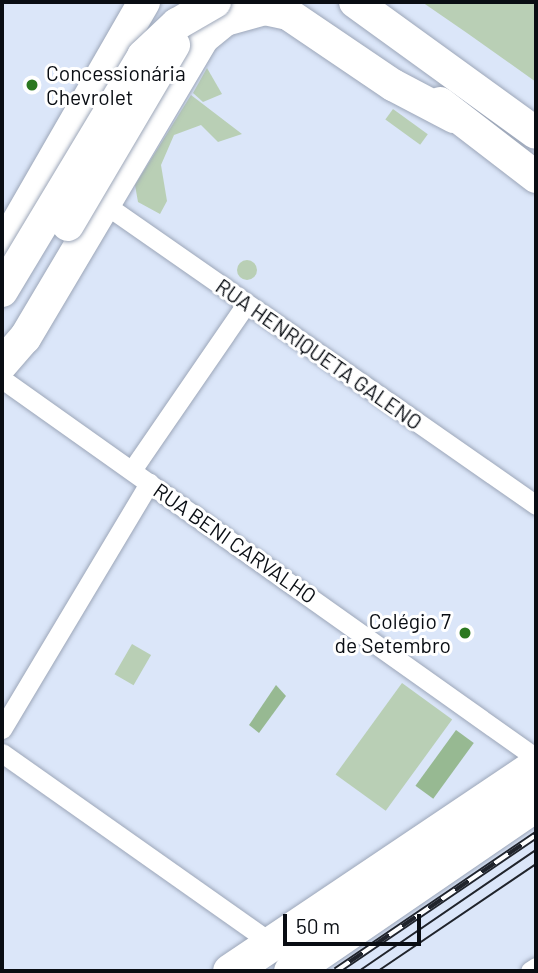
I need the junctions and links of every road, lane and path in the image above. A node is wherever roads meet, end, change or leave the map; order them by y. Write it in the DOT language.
graph roads {
  1 [pos="144,2"];
  2 [pos="199,2"];
  3 [pos="215,2"];
  4 [pos="309,2"];
  5 [pos="355,2"];
  6 [pos="379,2"];
  7 [pos="193,55"];
  8 [pos="104,73"];
  9 [pos="536,108"];
  10 [pos="453,117"];
  11 [pos="536,133"];
  12 [pos="536,177"];
  13 [pos="103,203"];
  14 [pos="2,249"];
  15 [pos="2,291"];
  16 [pos="247,304"];
  17 [pos="2,347"];
  18 [pos="2,364"];
  19 [pos="2,379"];
  20 [pos="132,470"];
  21 [pos="149,483"];
  22 [pos="536,505"];
  23 [pos="2,729"];
  24 [pos="2,753"];
  25 [pos="536,758"];
  26 [pos="536,765"];
  27 [pos="536,803"];
  28 [pos="271,943"];
  29 [pos="536,967"];
  30 [pos="230,971"];
  31 [pos="290,971"];
  32 [pos="530,971"];
  1 -- 8 [label="main road"];
  2 -- 17 [label="main road, bridge"];
  3 -- 15 [label="main road, bridge"];
  4 -- 10 [label="main road"];
  5 -- 11 [label="main road"];
  6 -- 9 [label="main road"];
  7 -- 8 [label="main road"];
  7 -- 10 [label="main road"];
  7 -- 13 [label="main road"];
  8 -- 14 [label="main road"];
  10 -- 12 [label="main road"];
  13 -- 16 [label="street, RUA HENRIQUETA GALENO"];
  13 -- 18 [label="main road"];
  16 -- 20 [label="street"];
  16 -- 22 [label="street, RUA HENRIQUETA GALENO"];
  19 -- 20 [label="street, RUA BENI CARVALHO"];
  20 -- 21 [label="street, RUA BENI CARVALHO"];
  21 -- 23 [label="street"];
  21 -- 25 [label="street, RUA BENI CARVALHO"];
  24 -- 28 [label="street"];
  26 -- 28 [label="highway"];
  27 -- 31 [label="highway"];
  28 -- 30 [label="highway"];
  29 -- 32 [label="street"];
}
